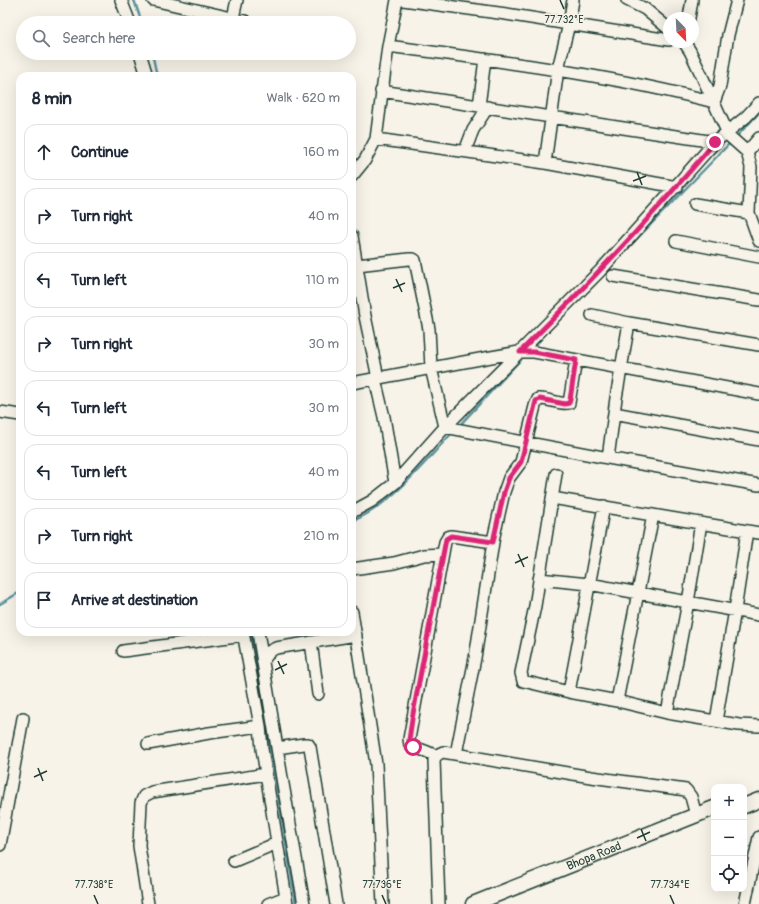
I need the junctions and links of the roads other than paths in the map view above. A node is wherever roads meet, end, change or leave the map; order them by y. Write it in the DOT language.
graph roads {
  1 [pos="122,0"];
  2 [pos="154,0"];
  3 [pos="237,0"];
  4 [pos="397,0"];
  5 [pos="403,0"];
  6 [pos="573,0"];
  7 [pos="627,0"];
  8 [pos="692,0"];
  9 [pos="737,0"];
  10 [pos="194,4"];
  11 [pos="646,5"];
  12 [pos="690,12"];
  13 [pos="128,16"];
  14 [pos="228,16"];
  15 [pos="234,16"];
  16 [pos="663,23"];
  17 [pos="569,24"];
  18 [pos="663,39"];
  19 [pos="388,46"];
  20 [pos="688,48"];
  21 [pos="485,59"];
  22 [pos="142,60"];
  23 [pos="558,69"];
  24 [pos="146,72"];
  25 [pos="381,91"];
  26 [pos="714,102"];
  27 [pos="759,103"];
  28 [pos="483,106"];
  29 [pos="552,117"];
  30 [pos="731,138"];
  31 [pos="759,138"];
  32 [pos="376,139"];
  33 [pos="715,142"];
  34 [pos="465,152"];
  35 [pos="752,156"];
  36 [pos="545,162"];
  37 [pos="356,171"];
  38 [pos="677,187"];
  39 [pos="755,191"];
  40 [pos="695,204"];
  41 [pos="749,213"];
  42 [pos="676,241"];
  43 [pos="759,241"];
  44 [pos="759,257"];
  45 [pos="356,259"];
  46 [pos="357,265"];
  47 [pos="613,276"];
  48 [pos="759,300"];
  49 [pos="592,315"];
  50 [pos="630,323"];
  51 [pos="759,345"];
  52 [pos="526,352"];
  53 [pos="576,360"];
  54 [pos="431,368"];
  55 [pos="622,368"];
  56 [pos="376,378"];
  57 [pos="356,382"];
  58 [pos="759,394"];
  59 [pos="0,412"];
  60 [pos="614,413"];
  61 [pos="16,414"];
  62 [pos="452,428"];
  63 [pos="759,440"];
  64 [pos="526,442"];
  65 [pos="608,458"];
  66 [pos="556,474"];
  67 [pos="395,483"];
  68 [pos="759,485"];
  69 [pos="552,498"];
  70 [pos="604,506"];
  71 [pos="356,510"];
  72 [pos="653,515"];
  73 [pos="701,523"];
  74 [pos="747,531"];
  75 [pos="759,533"];
  76 [pos="493,542"];
  77 [pos="443,554"];
  78 [pos="356,568"];
  79 [pos="539,579"];
  80 [pos="589,584"];
  81 [pos="639,593"];
  82 [pos="688,602"];
  83 [pos="735,610"];
  84 [pos="759,615"];
  85 [pos="224,636"];
  86 [pos="245,636"];
  87 [pos="259,636"];
  88 [pos="356,636"];
  89 [pos="311,642"];
  90 [pos="123,651"];
  91 [pos="263,661"];
  92 [pos="569,692"];
  93 [pos="318,694"];
  94 [pos="617,700"];
  95 [pos="667,713"];
  96 [pos="23,718"];
  97 [pos="716,721"];
  98 [pos="260,726"];
  99 [pos="759,726"];
  100 [pos="148,744"];
  101 [pos="277,748"];
  102 [pos="456,754"];
  103 [pos="435,756"];
  104 [pos="266,774"];
  105 [pos="759,790"];
  106 [pos="747,795"];
  107 [pos="759,800"];
  108 [pos="747,805"];
  109 [pos="711,809"];
  110 [pos="696,815"];
  111 [pos="711,819"];
  112 [pos="759,837"];
  113 [pos="278,843"];
  114 [pos="0,845"];
  115 [pos="234,861"];
  116 [pos="287,901"];
  117 [pos="148,904"];
  118 [pos="268,904"];
  119 [pos="304,904"];
  120 [pos="336,904"];
  121 [pos="383,904"];
  122 [pos="439,904"];
  123 [pos="474,904"];
  124 [pos="499,904"];
  125 [pos="745,904"];
  1 -- 13 [label="street"];
  2 -- 10 [label="street"];
  3 -- 15 [label="street"];
  4 -- 19 [label="street"];
  5 -- 17 [label="street"];
  6 -- 17 [label="street"];
  7 -- 11 [label="street"];
  8 -- 12 [label="street"];
  9 -- 26 [label="street"];
  10 -- 14 [label="street"];
  11 -- 16 [label="street"];
  17 -- 18 [label="street"];
  17 -- 23 [label="street"];
  19 -- 21 [label="street"];
  19 -- 25 [label="street"];
  20 -- 26 [label="street"];
  21 -- 23 [label="street"];
  21 -- 28 [label="street"];
  22 -- 24 [label="street"];
  23 -- 26 [label="street"];
  23 -- 29 [label="street"];
  25 -- 28 [label="street"];
  25 -- 32 [label="street"];
  26 -- 30 [label="street"];
  27 -- 30 [label="street"];
  28 -- 29 [label="street"];
  28 -- 34 [label="street"];
  29 -- 33 [label="street"];
  29 -- 36 [label="street"];
  30 -- 33 [label="street"];
  30 -- 35 [label="street"];
  31 -- 35 [label="street"];
  32 -- 34 [label="street"];
  32 -- 37 [label="street"];
  33 -- 38 [label="street"];
  34 -- 36 [label="street"];
  35 -- 39 [label="street"];
  36 -- 38 [label="street"];
  38 -- 52 [label="street"];
  39 -- 41 [label="street"];
  40 -- 41 [label="street"];
  41 -- 43 [label="street"];
  42 -- 44 [label="street"];
  45 -- 46 [label="street"];
  46 -- 54 [label="street"];
  46 -- 56 [label="street"];
  47 -- 48 [label="street"];
  49 -- 50 [label="street"];
  50 -- 51 [label="street"];
  50 -- 55 [label="street"];
  52 -- 53 [label="street"];
  52 -- 54 [label="street"];
  52 -- 62 [label="street"];
  53 -- 55 [label="street"];
  53 -- 64 [label="street"];
  54 -- 56 [label="street"];
  54 -- 62 [label="street"];
  55 -- 58 [label="street"];
  55 -- 60 [label="street"];
  56 -- 57 [label="street"];
  56 -- 67 [label="street"];
  59 -- 61 [label="street"];
  60 -- 63 [label="street"];
  60 -- 65 [label="street"];
  62 -- 64 [label="street"];
  62 -- 67 [label="street"];
  64 -- 65 [label="street"];
  64 -- 76 [label="street"];
  65 -- 68 [label="street"];
  66 -- 69 [label="street"];
  67 -- 71 [label="street"];
  69 -- 70 [label="street"];
  69 -- 79 [label="street"];
  70 -- 72 [label="street"];
  70 -- 80 [label="street"];
  72 -- 73 [label="street"];
  72 -- 81 [label="street"];
  73 -- 74 [label="street"];
  73 -- 82 [label="street"];
  74 -- 75 [label="street"];
  74 -- 83 [label="street"];
  76 -- 77 [label="street"];
  76 -- 102 [label="street"];
  77 -- 78 [label="street"];
  77 -- 103 [label="street"];
  79 -- 80 [label="street"];
  79 -- 92 [label="street"];
  80 -- 81 [label="street"];
  80 -- 92 [label="street"];
  81 -- 82 [label="street"];
  81 -- 94 [label="street"];
  82 -- 83 [label="street"];
  82 -- 95 [label="street"];
  83 -- 84 [label="street"];
  83 -- 97 [label="street"];
  85 -- 90 [label="street"];
  86 -- 98 [label="street"];
  87 -- 91 [label="street"];
  88 -- 89 [label="street"];
  88 -- 121 [label="street"];
  89 -- 91 [label="street"];
  89 -- 93 [label="street"];
  91 -- 101 [label="street"];
  92 -- 94 [label="street"];
  94 -- 95 [label="street"];
  95 -- 97 [label="street"];
  96 -- 114 [label="street"];
  97 -- 99 [label="street"];
  98 -- 100 [label="street"];
  98 -- 104 [label="street"];
  101 -- 119 [label="street"];
  101 -- 120 [label="street"];
  102 -- 103 [label="street"];
  102 -- 110 [label="street"];
  103 -- 122 [label="street"];
  104 -- 113 [label="street"];
  104 -- 117 [label="street"];
  105 -- 106 [label="main road"];
  107 -- 108 [label="main road"];
  109 -- 110 [label="main road, Bhopa Road"];
  110 -- 123 [label="main road, Bhopa Road"];
  111 -- 124 [label="main road, Bhopa Road"];
  112 -- 125 [label="street"];
  113 -- 115 [label="street"];
  113 -- 116 [label="street"];
  116 -- 118 [label="street"];
}
